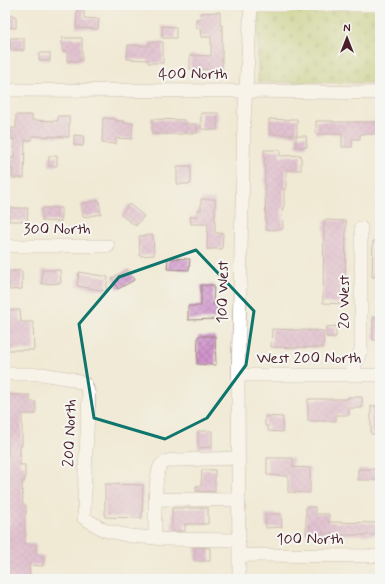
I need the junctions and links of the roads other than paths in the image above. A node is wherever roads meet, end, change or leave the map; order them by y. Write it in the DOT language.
graph roads {
  1 [pos="251,5"];
  2 [pos="380,5"];
  3 [pos="5,90"];
  4 [pos="246,91"];
  5 [pos="380,93"];
  6 [pos="361,228"];
  7 [pos="5,246"];
  8 [pos="108,246"];
  9 [pos="5,374"];
  10 [pos="238,375"];
  11 [pos="351,375"];
  12 [pos="380,375"];
  13 [pos="239,458"];
  14 [pos="156,500"];
  15 [pos="239,500"];
  16 [pos="156,538"];
  17 [pos="239,540"];
  18 [pos="239,555"];
  19 [pos="380,556"];
  20 [pos="239,579"];
  1 -- 2 [label="street"];
  1 -- 4 [label="street, 100 West"];
  3 -- 4 [label="street, 400 North"];
  4 -- 5 [label="street, 400 North"];
  4 -- 10 [label="street, 100 West"];
  6 -- 11 [label="street, 20 West"];
  7 -- 8 [label="street, 300 North"];
  9 -- 16 [label="street, 200 North"];
  10 -- 11 [label="street, West 200 North"];
  10 -- 13 [label="street, 100 West"];
  11 -- 12 [label="street, West 200 North"];
  13 -- 14 [label="street"];
  13 -- 15 [label="street, 100 West"];
  14 -- 15 [label="street"];
  14 -- 16 [label="street"];
  15 -- 17 [label="street, 100 West"];
  16 -- 17 [label="street"];
  17 -- 18 [label="street, 100 West"];
  18 -- 19 [label="street, 100 North"];
  18 -- 20 [label="street, 100 West"];
}
